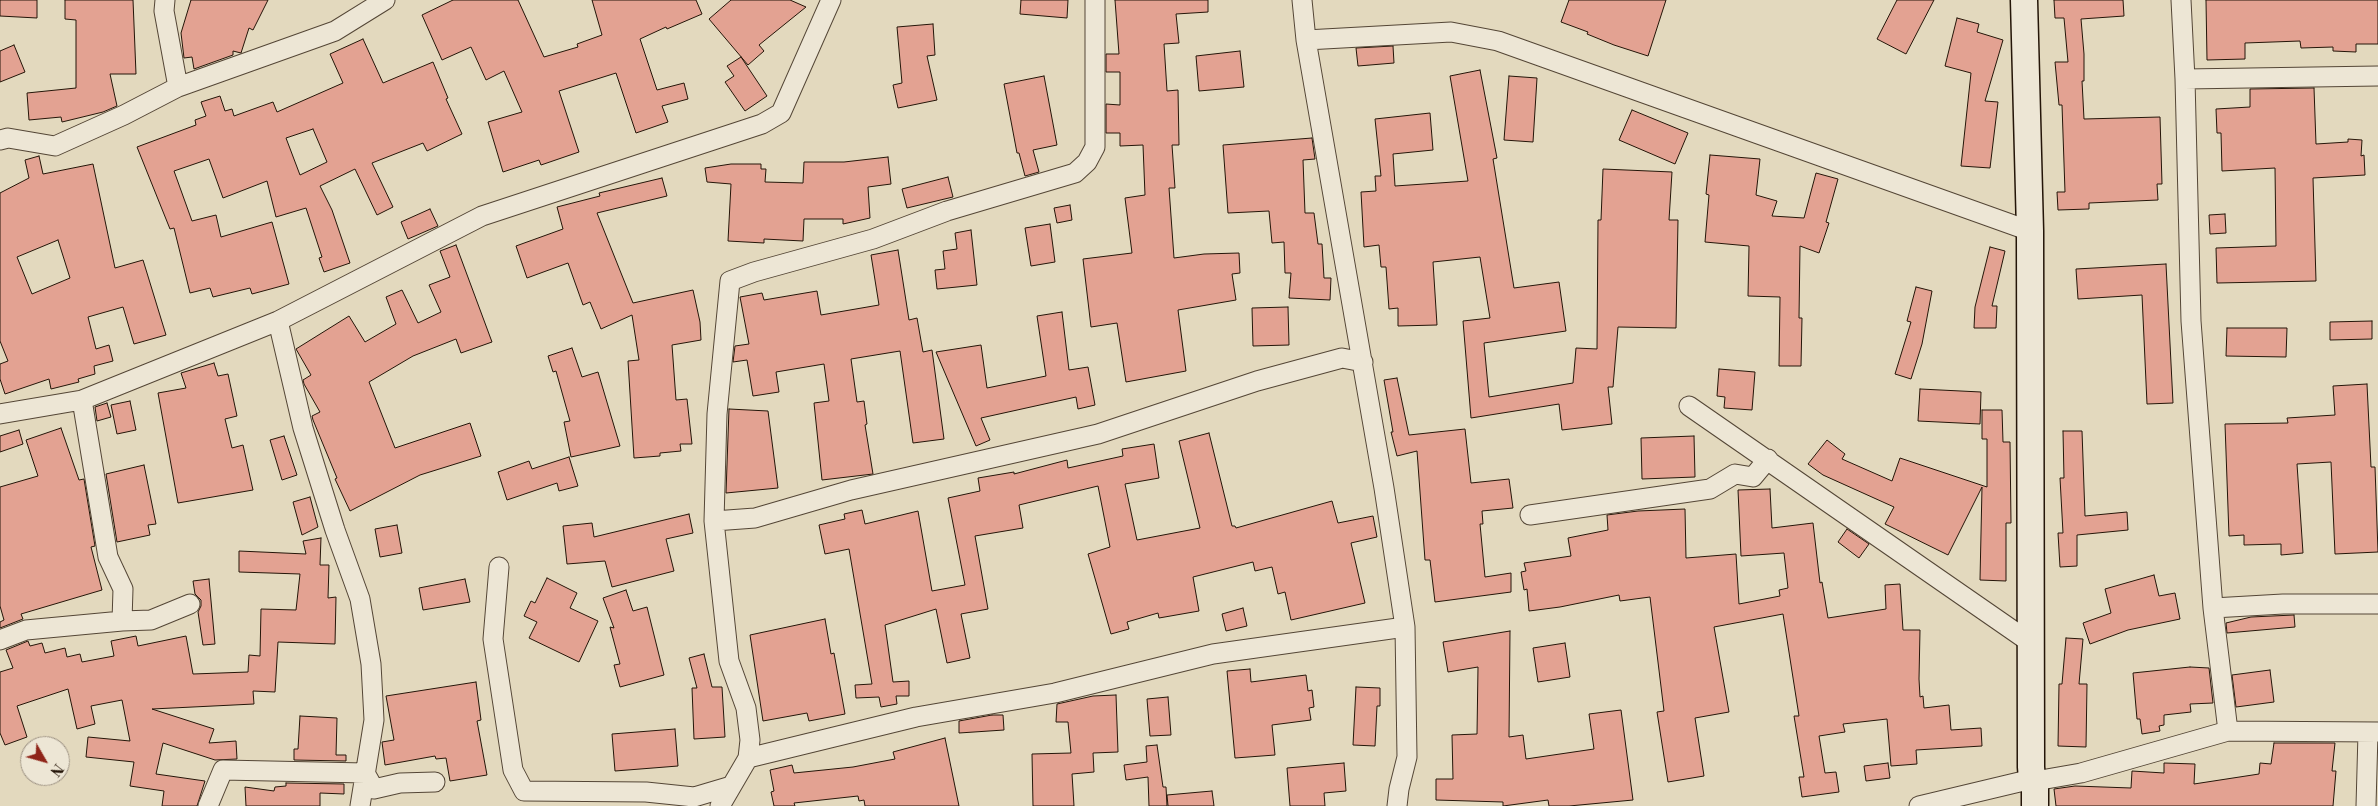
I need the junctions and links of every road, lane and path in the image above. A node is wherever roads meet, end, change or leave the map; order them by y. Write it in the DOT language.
graph roads {
  1 [pos="165,0"];
  2 [pos="385,0"];
  3 [pos="831,0"];
  4 [pos="1095,0"];
  5 [pos="1302,0"];
  6 [pos="2024,0"];
  7 [pos="2181,0"];
  8 [pos="1306,40"];
  9 [pos="2378,76"];
  10 [pos="2185,79"];
  11 [pos="178,87"];
  12 [pos="0,140"];
  13 [pos="2030,232"];
  14 [pos="278,321"];
  15 [pos="1363,362"];
  16 [pos="82,400"];
  17 [pos="1689,406"];
  18 [pos="2,409"];
  19 [pos="1768,458"];
  20 [pos="1530,515"];
  21 [pos="714,521"];
  22 [pos="499,567"];
  23 [pos="190,604"];
  24 [pos="2378,604"];
  25 [pos="2213,608"];
  26 [pos="122,621"];
  27 [pos="1405,628"];
  28 [pos="0,640"];
  29 [pos="2031,642"];
  30 [pos="2228,731"];
  31 [pos="2373,732"];
  32 [pos="748,758"];
  33 [pos="365,773"];
  34 [pos="435,782"];
  35 [pos="731,786"];
  36 [pos="2034,789"];
  37 [pos="208,806"];
  38 [pos="360,806"];
  39 [pos="720,806"];
  40 [pos="1398,806"];
  41 [pos="1919,806"];
  42 [pos="2366,806"];
  1 -- 11 [label="street"];
  2 -- 11 [label="street"];
  3 -- 14 [label="street"];
  4 -- 21 [label="street"];
  5 -- 8 [label="street"];
  6 -- 13 [label="main road"];
  7 -- 10 [label="street"];
  8 -- 13 [label="street"];
  8 -- 15 [label="street"];
  9 -- 10 [label="street"];
  10 -- 25 [label="street"];
  11 -- 12 [label="street"];
  13 -- 29 [label="main road"];
  14 -- 16 [label="street"];
  14 -- 33 [label="street"];
  15 -- 21 [label="street"];
  15 -- 27 [label="street"];
  16 -- 18 [label="street"];
  16 -- 26 [label="street"];
  17 -- 19 [label="street"];
  19 -- 20 [label="street"];
  19 -- 29 [label="street"];
  21 -- 32 [label="street"];
  22 -- 35 [label="street"];
  23 -- 26 [label="street"];
  24 -- 25 [label="street"];
  25 -- 30 [label="street"];
  26 -- 28 [label="street"];
  27 -- 32 [label="street"];
  27 -- 40 [label="street"];
  29 -- 36 [label="main road"];
  30 -- 31 [label="street"];
  30 -- 36 [label="street"];
  31 -- 42 [label="street"];
  32 -- 35 [label="street"];
  33 -- 34 [label="street"];
  33 -- 37 [label="street"];
  33 -- 38 [label="street"];
  35 -- 39 [label="street"];
  36 -- 41 [label="street"];
}
